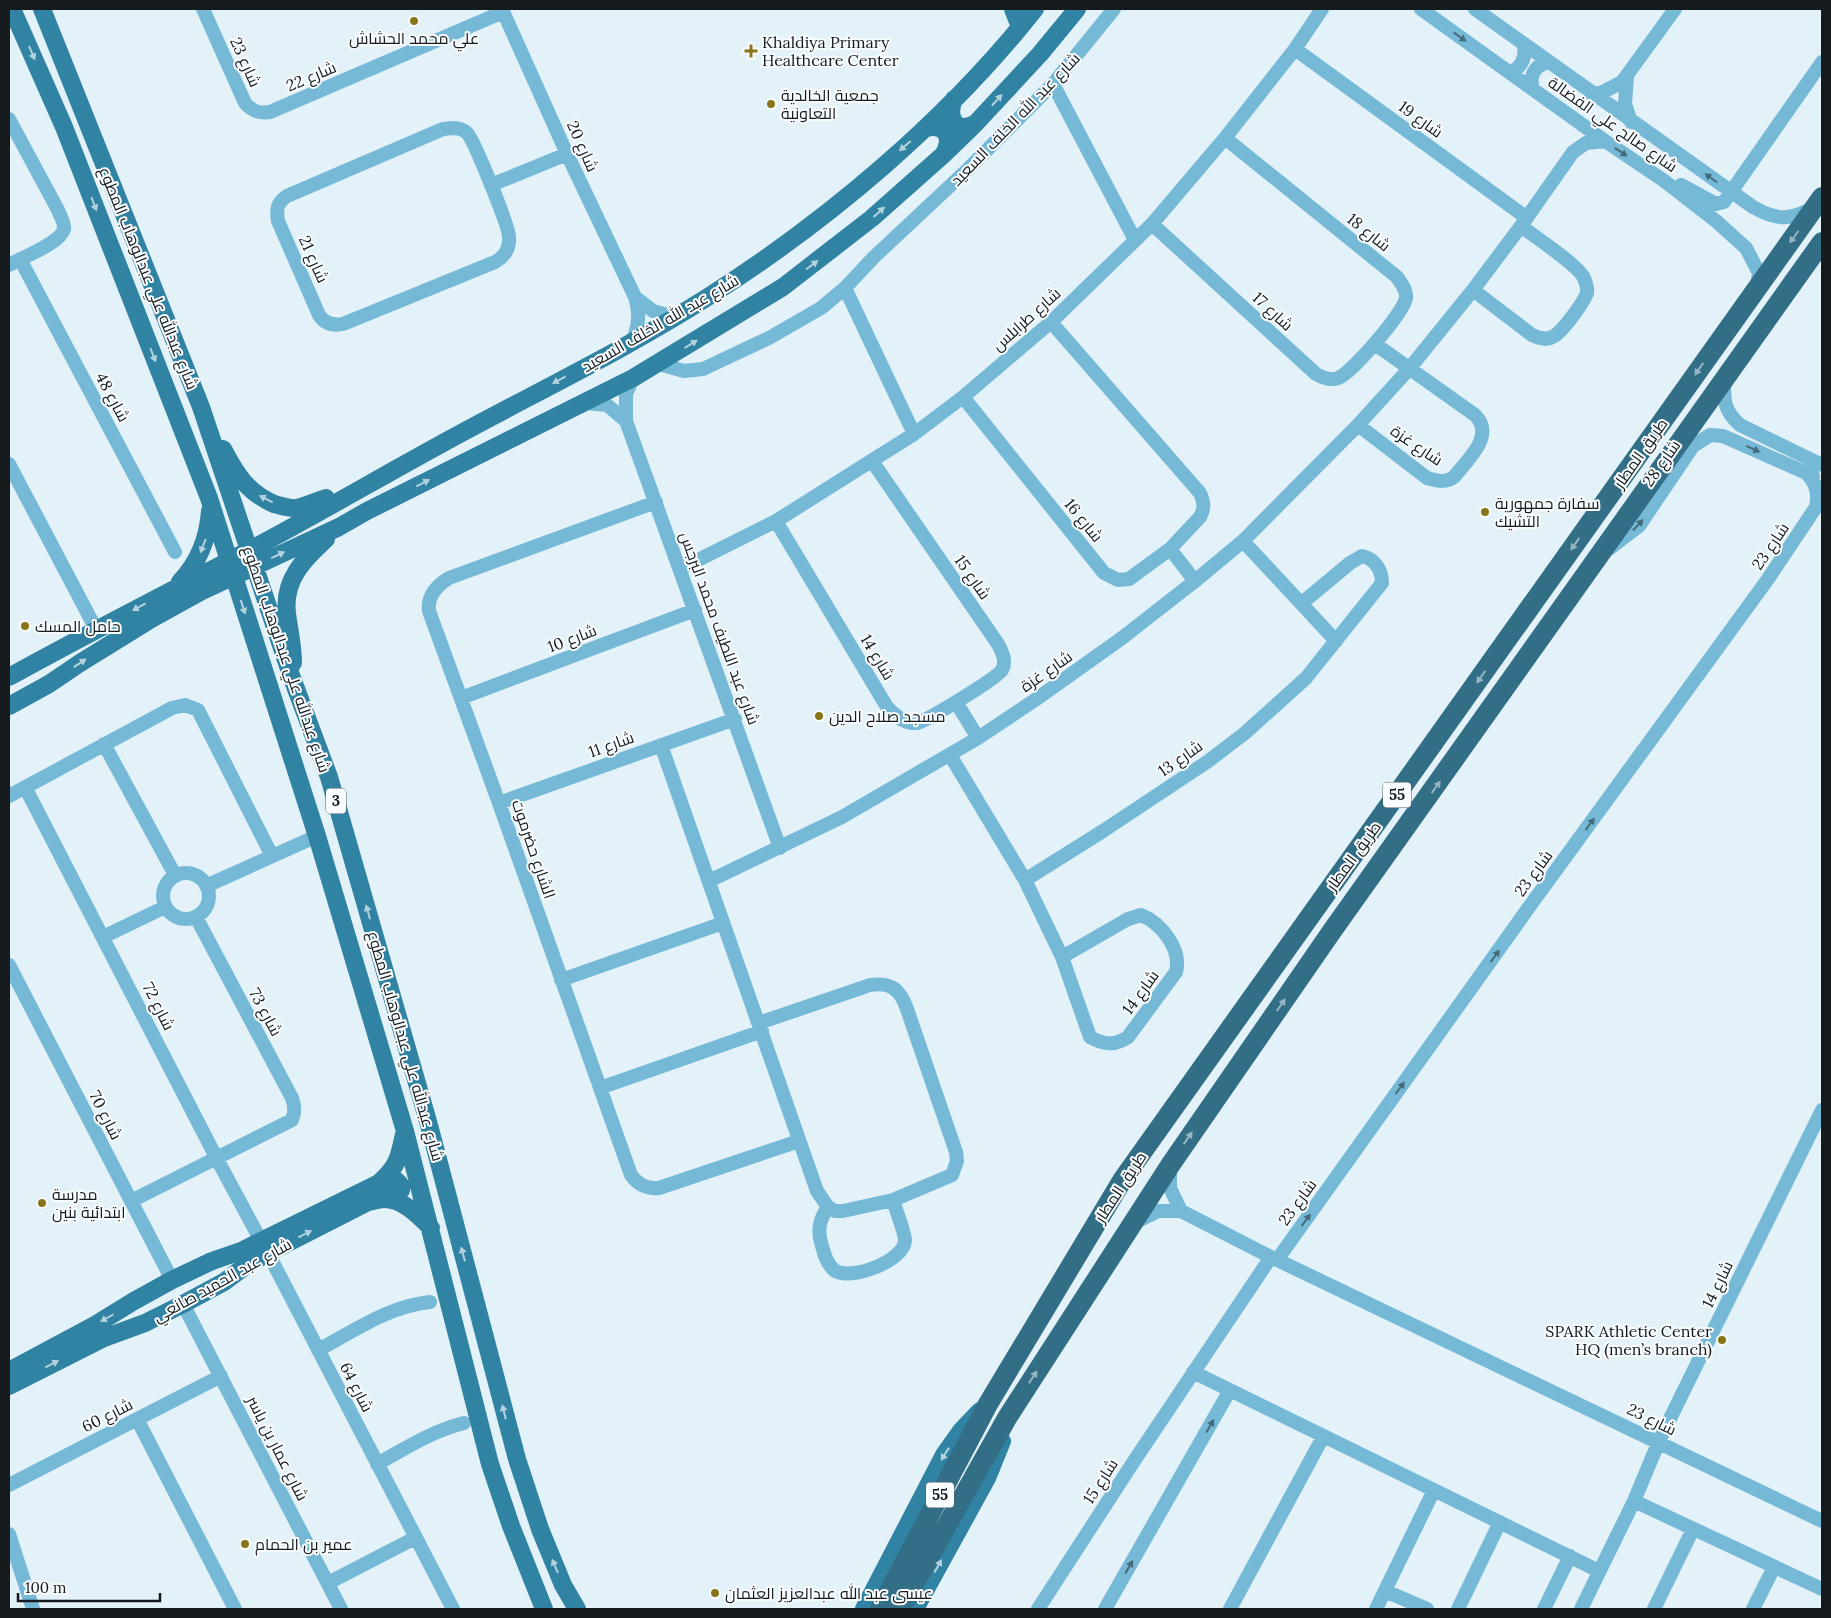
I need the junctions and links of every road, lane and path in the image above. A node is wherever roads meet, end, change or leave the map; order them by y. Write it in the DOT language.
graph roads {
  1 [pos="12,9"];
  2 [pos="42,9"];
  3 [pos="1013,9"];
  4 [pos="1035,9"];
  5 [pos="1077,9"];
  6 [pos="1114,9"];
  7 [pos="1322,9"];
  8 [pos="1421,9"];
  9 [pos="1675,9"];
  10 [pos="208,10"];
  11 [pos="503,10"];
  12 [pos="1480,11"];
  13 [pos="1020,27"];
  14 [pos="1524,45"];
  15 [pos="1295,49"];
  16 [pos="1548,62"];
  17 [pos="1822,62"];
  18 [pos="1510,73"];
  19 [pos="1627,76"];
  20 [pos="1053,84"];
  21 [pos="1533,89"];
  22 [pos="1591,93"];
  23 [pos="954,99"];
  24 [pos="270,112"];
  25 [pos="1571,116"];
  26 [pos="9,119"];
  27 [pos="1631,122"];
  28 [pos="975,124"];
  29 [pos="924,129"];
  30 [pos="1225,138"];
  31 [pos="1605,140"];
  32 [pos="1573,152"];
  33 [pos="566,154"];
  34 [pos="943,154"];
  35 [pos="1663,180"];
  36 [pos="491,185"];
  37 [pos="1731,193"];
  38 [pos="1819,202"];
  39 [pos="1524,222"];
  40 [pos="1152,224"];
  41 [pos="1135,240"];
  42 [pos="1822,242"];
  43 [pos="15,262"];
  44 [pos="1757,287"];
  45 [pos="845,288"];
  46 [pos="1473,290"];
  47 [pos="636,297"];
  48 [pos="675,317"];
  49 [pos="1052,322"];
  50 [pos="632,342"];
  51 [pos="1375,344"];
  52 [pos="659,364"];
  53 [pos="1409,369"];
  54 [pos="633,378"];
  55 [pos="1724,381"];
  56 [pos="963,396"];
  57 [pos="586,403"];
  58 [pos="200,407"];
  59 [pos="501,412"];
  60 [pos="626,421"];
  61 [pos="1358,425"];
  62 [pos="914,434"];
  63 [pos="515,437"];
  64 [pos="872,461"];
  65 [pos="9,464"];
  66 [pos="1822,465"];
  67 [pos="1806,473"];
  68 [pos="1822,480"];
  69 [pos="362,487"];
  70 [pos="209,498"];
  71 [pos="656,502"];
  72 [pos="1819,506"];
  73 [pos="776,521"];
  74 [pos="339,527"];
  75 [pos="1242,541"];
  76 [pos="1170,549"];
  77 [pos="175,552"];
  78 [pos="1601,556"];
  79 [pos="252,558"];
  80 [pos="231,568"];
  81 [pos="680,569"];
  82 [pos="1195,581"];
  83 [pos="172,589"];
  84 [pos="1302,603"];
  85 [pos="695,610"];
  86 [pos="97,630"];
  87 [pos="1336,641"];
  88 [pos="37,661"];
  89 [pos="9,677"];
  90 [pos="292,678"];
  91 [pos="49,684"];
  92 [pos="461,698"];
  93 [pos="956,702"];
  94 [pos="9,706"];
  95 [pos="735,719"];
  96 [pos="978,738"];
  97 [pos="104,744"];
  98 [pos="661,745"];
  99 [pos="950,755"];
  100 [pos="26,787"];
  101 [pos="9,796"];
  102 [pos="1394,799"];
  103 [pos="499,803"];
  104 [pos="317,836"];
  105 [pos="780,848"];
  106 [pos="272,856"];
  107 [pos="175,875"];
  108 [pos="1025,880"];
  109 [pos="709,881"];
  110 [pos="206,886"];
  111 [pos="165,907"];
  112 [pos="196,917"];
  113 [pos="723,923"];
  114 [pos="1332,932"];
  115 [pos="103,937"];
  116 [pos="1062,957"];
  117 [pos="9,965"];
  118 [pos="561,980"];
  119 [pos="761,1027"];
  120 [pos="600,1088"];
  121 [pos="1822,1110"];
  122 [pos="405,1131"];
  123 [pos="799,1141"];
  124 [pos="217,1159"];
  125 [pos="1170,1164"];
  126 [pos="382,1191"];
  127 [pos="893,1200"];
  128 [pos="131,1202"];
  129 [pos="828,1207"];
  130 [pos="1181,1211"];
  131 [pos="1131,1224"];
  132 [pos="431,1228"];
  133 [pos="265,1247"];
  134 [pos="1274,1258"];
  135 [pos="212,1261"];
  136 [pos="172,1280"];
  137 [pos="224,1282"];
  138 [pos="134,1301"];
  139 [pos="430,1302"];
  140 [pos="183,1304"];
  141 [pos="454,1321"];
  142 [pos="145,1322"];
  143 [pos="318,1350"];
  144 [pos="9,1371"];
  145 [pos="1193,1372"];
  146 [pos="221,1376"];
  147 [pos="9,1386"];
  148 [pos="1230,1390"];
  149 [pos="988,1404"];
  150 [pos="137,1419"];
  151 [pos="464,1423"];
  152 [pos="1323,1437"];
  153 [pos="1659,1441"];
  154 [pos="512,1442"];
  155 [pos="377,1464"];
  156 [pos="9,1485"];
  157 [pos="1434,1490"];
  158 [pos="1634,1501"];
  159 [pos="1822,1521"];
  160 [pos="1500,1522"];
  161 [pos="1693,1529"];
  162 [pos="9,1534"];
  163 [pos="415,1538"];
  164 [pos="1570,1556"];
  165 [pos="1774,1566"];
  166 [pos="1600,1571"];
  167 [pos="328,1583"];
  168 [pos="1822,1589"];
  169 [pos="1385,1590"];
  170 [pos="903,1600"];
  171 [pos="32,1609"];
  172 [pos="235,1609"];
  173 [pos="341,1609"];
  174 [pos="452,1609"];
  175 [pos="544,1609"];
  176 [pos="577,1609"];
  177 [pos="864,1609"];
  178 [pos="880,1609"];
  179 [pos="1038,1609"];
  180 [pos="1105,1609"];
  181 [pos="1230,1609"];
  182 [pos="1376,1609"];
  183 [pos="1427,1609"];
  184 [pos="1458,1609"];
  185 [pos="1544,1609"];
  186 [pos="1581,1609"];
  187 [pos="1654,1609"];
  188 [pos="1753,1609"];
  1 -- 70 [label="main road, شارع عبدالله علي عبدالوهاب المطوع / 3, one-way"];
  2 -- 58 [label="main road, شارع عبدالله علي عبدالوهاب المطوع / 3"];
  3 -- 13 [label="main road"];
  4 -- 13 [label="main road, شارع عبد الله الخلف السعيد"];
  28 -- 5 [label="main road, شارع عبد الله الخلف السعيد, one-way"];
  6 -- 20 [label="street, شارع عبد الله الخلف السعيد"];
  7 -- 15 [label="street, شارع طرابلس"];
  8 -- 18 [label="street, شارع صالح علي الفضالة, one-way"];
  9 -- 19 [label="street"];
  10 -- 24 [label="street, شارع 23"];
  11 -- 24 [label="street, شارع 22"];
  11 -- 33 [label="street, شارع 20"];
  12 -- 14 [label="street, شارع صالح علي الفضالة"];
  13 -- 23 [label="main road, شارع عبد الله الخلف السعيد"];
  14 -- 16 [label="street, شارع صالح علي الفضالة"];
  14 -- 18 [label="street"];
  15 -- 30 [label="street, شارع طرابلس"];
  15 -- 39 [label="street, شارع 19"];
  16 -- 21 [label="street"];
  16 -- 22 [label="street, شارع صالح علي الفضالة"];
  17 -- 37 [label="street"];
  18 -- 21 [label="street, شارع صالح علي الفضالة"];
  19 -- 22 [label="street"];
  19 -- 27 [label="street"];
  20 -- 41 [label="street"];
  20 -- 45 [label="street, شارع عبد الله الخلف السعيد"];
  21 -- 25 [label="street, شارع صالح علي الفضالة"];
  22 -- 27 [label="street, شارع صالح علي الفضالة"];
  23 -- 28 [label="main road"];
  23 -- 29 [label="main road, شارع عبد الله الخلف السعيد"];
  25 -- 31 [label="street, شارع صالح علي الفضالة"];
  25 -- 32 [label="street"];
  26 -- 43 [label="street"];
  37 -- 27 [label="street, شارع صالح علي الفضالة, one-way"];
  28 -- 34 [label="main road, شارع عبد الله الخلف السعيد"];
  29 -- 34 [label="main road"];
  29 -- 48 [label="main road, شارع عبد الله الخلف السعيد, one-way"];
  30 -- 40 [label="street, شارع طرابلس"];
  30 -- 51 [label="street, شارع 18"];
  31 -- 32 [label="street, شارع غزة"];
  31 -- 35 [label="street, شارع صالح علي الفضالة, one-way"];
  32 -- 39 [label="street, شارع غزة"];
  33 -- 36 [label="street"];
  33 -- 47 [label="street, شارع 20"];
  52 -- 34 [label="main road, شارع عبد الله الخلف السعيد, one-way"];
  35 -- 37 [label="street"];
  35 -- 44 [label="street, شارع صالح علي الفضالة"];
  36 -- 36 [label="street, شارع 21"];
  37 -- 38 [label="street, شارع صالح علي الفضالة"];
  38 -- 44 [label="highway, طريق المطار / 55, one-way"];
  39 -- 46 [label="street, شارع غزة"];
  39 -- 46 [label="street"];
  40 -- 41 [label="street, شارع طرابلس"];
  40 -- 51 [label="street, شارع 17"];
  41 -- 49 [label="street, شارع طرابلس"];
  42 -- 55 [label="highway, طريق المطار / 55"];
  43 -- 77 [label="street, شارع 48"];
  44 -- 102 [label="highway, طريق المطار / 55, one-way"];
  45 -- 52 [label="street, شارع عبد الله الخلف السعيد"];
  45 -- 62 [label="street"];
  46 -- 53 [label="street, شارع غزة"];
  47 -- 48 [label="street, شارع 20"];
  47 -- 50 [label="street, شارع 20"];
  48 -- 50 [label="main road, شارع عبد الله الخلف السعيد"];
  49 -- 56 [label="street, شارع طرابلس"];
  49 -- 76 [label="street"];
  50 -- 59 [label="main road, شارع عبد الله الخلف السعيد, one-way"];
  51 -- 53 [label="street"];
  52 -- 54 [label="main road, شارع عبد الله الخلف السعيد"];
  53 -- 61 [label="street, شارع غزة"];
  53 -- 61 [label="street, شارع غزة"];
  54 -- 57 [label="main road, شارع عبد الله الخلف السعيد"];
  54 -- 60 [label="street, شارع عبد اللطيف محمد البرجس"];
  55 -- 66 [label="street"];
  55 -- 78 [label="highway, طريق المطار / 55"];
  56 -- 62 [label="street, شارع طرابلس"];
  56 -- 76 [label="street, شارع 16"];
  57 -- 60 [label="street, شارع عبد اللطيف محمد البرجس"];
  57 -- 63 [label="main road, شارع عبد الله الخلف السعيد"];
  69 -- 58 [label="main road, one-way"];
  58 -- 79 [label="main road, شارع عبدالله علي عبدالوهاب المطوع / 3"];
  59 -- 63 [label="main road"];
  59 -- 69 [label="main road, شارع عبد الله الخلف السعيد"];
  60 -- 71 [label="street, شارع عبد اللطيف محمد البرجس"];
  61 -- 75 [label="street, شارع غزة"];
  62 -- 64 [label="street, شارع طرابلس"];
  74 -- 63 [label="main road, شارع عبد الله الخلف السعيد, one-way"];
  64 -- 73 [label="street, شارع طرابلس"];
  64 -- 93 [label="street, شارع 15"];
  65 -- 86 [label="street"];
  67 -- 68 [label="street, شارع 28"];
  67 -- 72 [label="street, شارع 23"];
  78 -- 67 [label="street, شارع 28, one-way"];
  69 -- 79 [label="main road, شارع عبد الله الخلف السعيد"];
  70 -- 80 [label="main road, شارع عبدالله علي عبدالوهاب المطوع / 3"];
  70 -- 83 [label="main road, one-way"];
  71 -- 81 [label="street, شارع عبد اللطيف محمد البرجس"];
  71 -- 92 [label="street, الشارع حضرموت"];
  134 -- 72 [label="street, شارع 23, one-way"];
  73 -- 81 [label="street, شارع طرابلس"];
  73 -- 93 [label="street, شارع 14"];
  79 -- 74 [label="main road, شارع عبد الله الخلف السعيد, one-way"];
  74 -- 90 [label="main road"];
  75 -- 82 [label="street, شارع غزة"];
  75 -- 84 [label="street"];
  76 -- 82 [label="street"];
  114 -- 78 [label="highway, طريق المطار / 55, one-way"];
  79 -- 80 [label="main road, شارع عبد الله الخلف السعيد"];
  79 -- 90 [label="main road, شارع عبدالله علي عبدالوهاب المطوع / 3"];
  80 -- 83 [label="main road"];
  91 -- 80 [label="main road, one-way"];
  80 -- 104 [label="main road, شارع عبدالله علي عبدالوهاب المطوع / 3, one-way"];
  81 -- 85 [label="street, شارع عبد اللطيف محمد البرجس"];
  82 -- 96 [label="street, شارع غزة"];
  83 -- 86 [label="main road, one-way"];
  84 -- 87 [label="street"];
  84 -- 87 [label="street, شارع 13"];
  85 -- 92 [label="street, شارع 10"];
  85 -- 95 [label="street, شارع عبد اللطيف محمد البرجس"];
  86 -- 88 [label="main road"];
  87 -- 108 [label="street, شارع 13"];
  88 -- 89 [label="main road"];
  88 -- 91 [label="main road"];
  154 -- 90 [label="main road, شارع عبدالله علي عبدالوهاب المطوع / 3, one-way"];
  91 -- 94 [label="main road"];
  92 -- 103 [label="street, الشارع حضرموت"];
  93 -- 96 [label="street"];
  95 -- 98 [label="street, شارع 11"];
  95 -- 105 [label="street, شارع عبد اللطيف محمد البرجس"];
  96 -- 99 [label="street, شارع غزة"];
  97 -- 100 [label="street"];
  97 -- 106 [label="street"];
  97 -- 107 [label="street"];
  98 -- 103 [label="street, شارع 11"];
  98 -- 109 [label="street"];
  99 -- 105 [label="street, شارع غزة"];
  99 -- 108 [label="street, شارع 14"];
  100 -- 101 [label="street"];
  100 -- 115 [label="street, شارع 72"];
  102 -- 114 [label="highway"];
  102 -- 149 [label="highway, طريق المطار / 55"];
  103 -- 118 [label="street, الشارع حضرموت"];
  104 -- 106 [label="street"];
  104 -- 122 [label="main road, شارع عبدالله علي عبدالوهاب المطوع / 3"];
  105 -- 109 [label="street, شارع غزة"];
  106 -- 110 [label="street"];
  107 -- 110 [label="street"];
  107 -- 111 [label="street"];
  108 -- 116 [label="street, شارع 14"];
  109 -- 113 [label="street"];
  110 -- 112 [label="street"];
  111 -- 112 [label="street"];
  111 -- 115 [label="street"];
  112 -- 124 [label="street, شارع 73"];
  113 -- 118 [label="street"];
  113 -- 119 [label="street"];
  125 -- 114 [label="highway, طريق المطار / 55, one-way"];
  115 -- 124 [label="street, شارع 72"];
  116 -- 116 [label="street, شارع 14"];
  117 -- 128 [label="street, شارع 70"];
  118 -- 120 [label="street, الشارع حضرموت"];
  119 -- 120 [label="street"];
  119 -- 123 [label="street"];
  119 -- 127 [label="street"];
  120 -- 123 [label="street, الشارع حضرموت"];
  121 -- 153 [label="street, شارع 14"];
  122 -- 126 [label="main road, شارع عبد الحميد صانعي"];
  122 -- 132 [label="main road, شارع عبدالله علي عبدالوهاب المطوع / 3"];
  123 -- 129 [label="street"];
  124 -- 128 [label="street"];
  124 -- 133 [label="street, شارع 72"];
  125 -- 130 [label="street"];
  125 -- 131 [label="highway, طريق المطار / 55"];
  126 -- 132 [label="main road"];
  126 -- 133 [label="main road, شارع عبد الحميد صانعي"];
  127 -- 129 [label="street"];
  127 -- 129 [label="street"];
  128 -- 136 [label="street, شارع 70"];
  130 -- 131 [label="street, شارع 23"];
  130 -- 134 [label="street, شارع 23"];
  170 -- 131 [label="highway, طريق المطار / 55, one-way"];
  132 -- 141 [label="main road, شارع عبدالله علي عبدالوهاب المطوع / 3"];
  133 -- 135 [label="main road, شارع عبد الحميد صانعي"];
  133 -- 137 [label="main road, شارع عبد الحميد صانعي"];
  133 -- 143 [label="street, شارع 64"];
  134 -- 145 [label="street, شارع 15"];
  134 -- 153 [label="street, شارع 23"];
  135 -- 136 [label="main road, شارع عبد الحميد صانعي"];
  135 -- 137 [label="main road"];
  136 -- 138 [label="main road, شارع عبد الحميد صانعي"];
  137 -- 140 [label="main road, شارع عبد الحميد صانعي"];
  138 -- 142 [label="main road"];
  138 -- 144 [label="main road, شارع عبد الحميد صانعي, one-way"];
  139 -- 143 [label="street"];
  140 -- 142 [label="main road, شارع عبد الحميد صانعي"];
  140 -- 146 [label="street, شارع عمار بن ياسر"];
  141 -- 154 [label="main road"];
  141 -- 175 [label="main road, شارع عبدالله علي عبدالوهاب المطوع / 3"];
  147 -- 142 [label="main road, شارع عبد الحميد صانعي, one-way"];
  143 -- 155 [label="street, شارع 64"];
  145 -- 148 [label="street"];
  145 -- 179 [label="street, شارع 15"];
  146 -- 150 [label="street, شارع 60"];
  146 -- 167 [label="street, شارع عمار بن ياسر"];
  148 -- 152 [label="street"];
  180 -- 148 [label="street, one-way"];
  149 -- 170 [label="highway, طريق المطار / 55"];
  149 -- 177 [label="main road, طريق المطار, one-way"];
  150 -- 156 [label="street, شارع 60"];
  150 -- 172 [label="street"];
  151 -- 155 [label="street"];
  152 -- 157 [label="street"];
  152 -- 181 [label="street"];
  153 -- 158 [label="street, شارع 14"];
  153 -- 159 [label="street, شارع 23"];
  176 -- 154 [label="main road, شارع عبدالله علي عبدالوهاب المطوع / 3, one-way"];
  155 -- 163 [label="street, شارع 64"];
  157 -- 160 [label="street"];
  157 -- 169 [label="street"];
  158 -- 161 [label="street"];
  158 -- 166 [label="street, شارع 14"];
  160 -- 164 [label="street"];
  160 -- 184 [label="street"];
  161 -- 165 [label="street"];
  161 -- 187 [label="street"];
  162 -- 171 [label="street"];
  163 -- 167 [label="street"];
  163 -- 174 [label="street, شارع 64"];
  164 -- 166 [label="street"];
  164 -- 185 [label="street"];
  165 -- 168 [label="street"];
  165 -- 188 [label="street"];
  166 -- 186 [label="street, شارع 14"];
  167 -- 173 [label="street, شارع عمار بن ياسر"];
  169 -- 182 [label="street"];
  169 -- 183 [label="street"];
  170 -- 178 [label="highway, طريق المطار / 55"];
}
